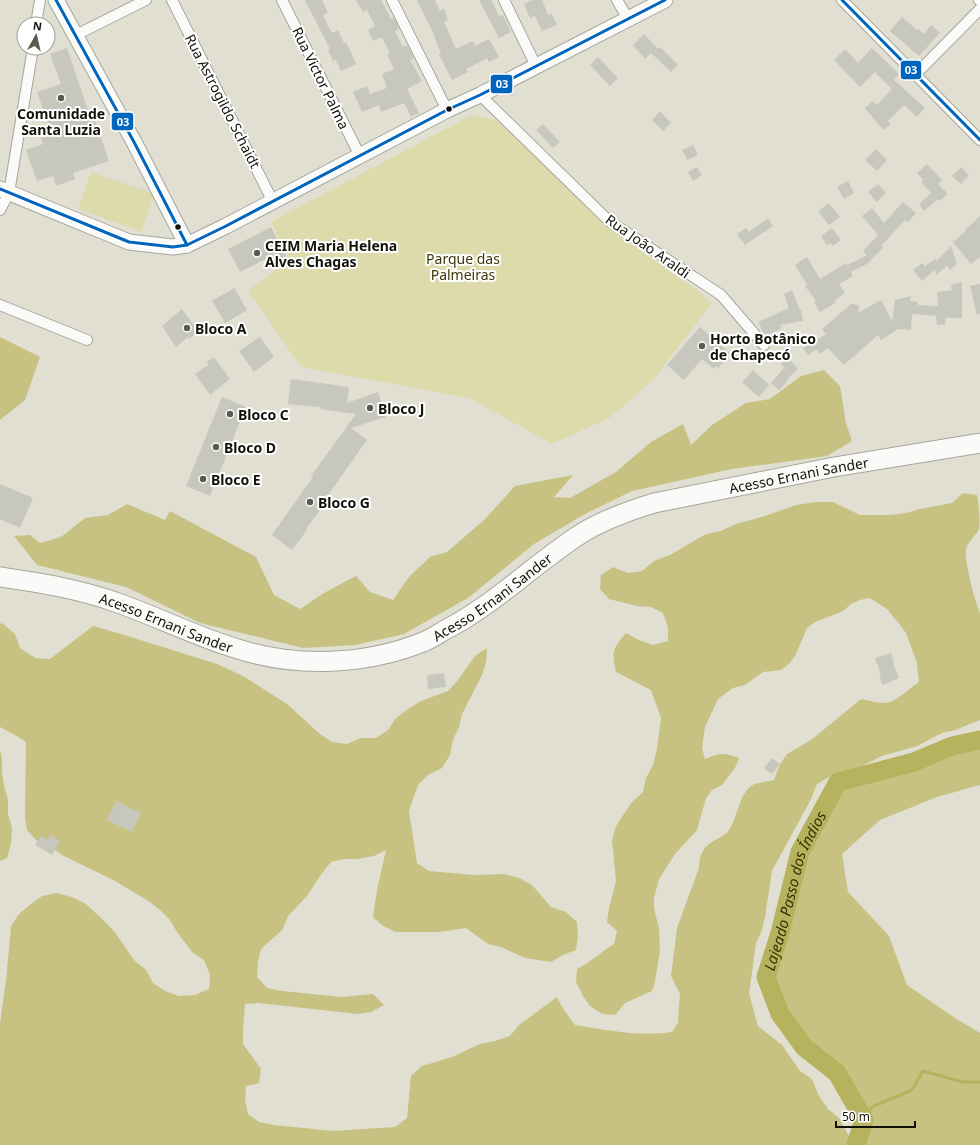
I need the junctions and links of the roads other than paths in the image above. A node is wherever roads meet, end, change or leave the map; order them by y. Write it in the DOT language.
graph roads {
  1 [pos="40,0"];
  2 [pos="56,0"];
  3 [pos="146,0"];
  4 [pos="172,0"];
  5 [pos="282,0"];
  6 [pos="392,0"];
  7 [pos="504,0"];
  8 [pos="617,0"];
  9 [pos="665,0"];
  10 [pos="842,0"];
  11 [pos="980,9"];
  12 [pos="37,16"];
  13 [pos="628,19"];
  14 [pos="76,35"];
  15 [pos="31,56"];
  16 [pos="536,66"];
  17 [pos="916,74"];
  18 [pos="480,95"];
  19 [pos="447,110"];
  20 [pos="980,140"];
  21 [pos="360,156"];
  22 [pos="5,191"];
  23 [pos="273,202"];
  24 [pos="0,210"];
  25 [pos="187,245"];
  26 [pos="0,305"];
  27 [pos="87,340"];
  28 [pos="764,345"];
  29 [pos="980,443"];
  30 [pos="0,577"];
  1 -- 12 [label="street"];
  2 -- 14 [label="street"];
  3 -- 14 [label="street"];
  4 -- 23 [label="street, Rua Astrogildo Schaidt"];
  5 -- 21 [label="street, Rua Victor Palma"];
  6 -- 19 [label="street"];
  7 -- 16 [label="street"];
  8 -- 13 [label="street"];
  9 -- 13 [label="street"];
  10 -- 17 [label="street"];
  11 -- 17 [label="street"];
  13 -- 16 [label="street"];
  14 -- 25 [label="street"];
  15 -- 22 [label="street"];
  16 -- 18 [label="street"];
  17 -- 20 [label="street"];
  18 -- 19 [label="street"];
  18 -- 28 [label="street, Rua João Araldi"];
  19 -- 21 [label="street"];
  21 -- 23 [label="street"];
  22 -- 24 [label="street"];
  22 -- 25 [label="street"];
  23 -- 25 [label="street"];
  26 -- 27 [label="street"];
  29 -- 30 [label="highway, Acesso Ernani Sander"];
}
